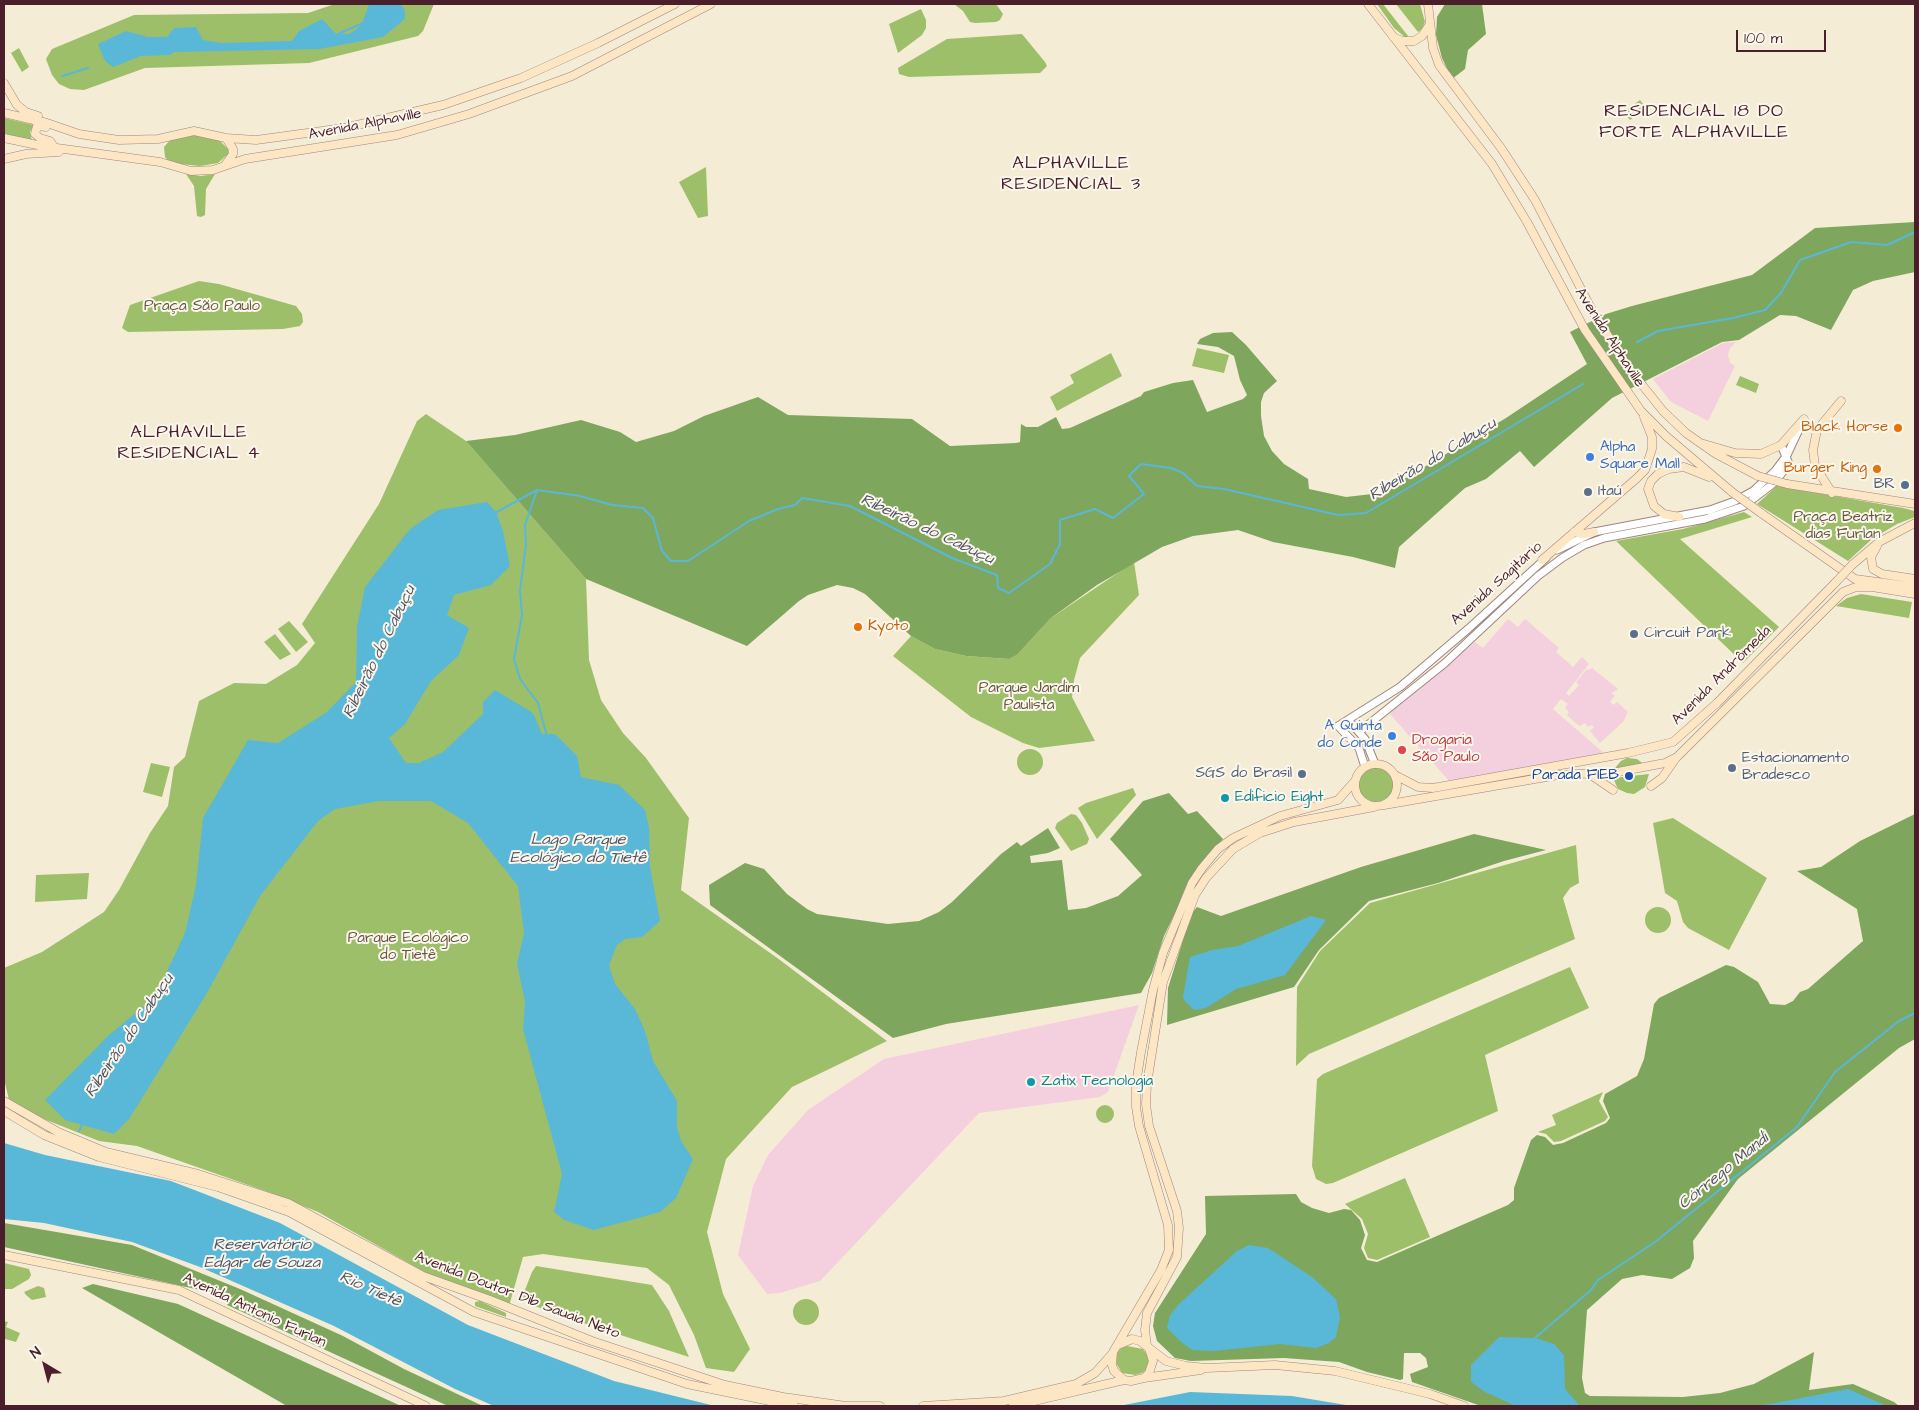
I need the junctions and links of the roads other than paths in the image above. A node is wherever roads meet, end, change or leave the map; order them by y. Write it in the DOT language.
graph roads {
  1 [pos="675,4"];
  2 [pos="711,4"];
  3 [pos="1368,4"];
  4 [pos="1374,4"];
  5 [pos="1428,4"];
  6 [pos="1378,16"];
  7 [pos="1430,24"];
  8 [pos="1393,36"];
  9 [pos="4,83"];
  10 [pos="4,113"];
  11 [pos="47,123"];
  12 [pos="79,134"];
  13 [pos="4,138"];
  14 [pos="226,138"];
  15 [pos="55,148"];
  16 [pos="74,151"];
  17 [pos="4,159"];
  18 [pos="224,167"];
  19 [pos="1841,401"];
  20 [pos="1641,411"];
  21 [pos="1804,419"];
  22 [pos="1699,442"];
  23 [pos="1781,445"];
  24 [pos="1787,455"];
  25 [pos="1722,484"];
  26 [pos="1832,493"];
  27 [pos="1915,504"];
  28 [pos="1679,517"];
  29 [pos="1915,523"];
  30 [pos="1574,532"];
  31 [pos="1594,532"];
  32 [pos="1879,542"];
  33 [pos="1542,560"];
  34 [pos="1533,570"];
  35 [pos="1538,576"];
  36 [pos="1915,579"];
  37 [pos="1915,587"];
  38 [pos="1915,594"];
  39 [pos="1800,619"];
  40 [pos="1803,630"];
  41 [pos="1749,670"];
  42 [pos="1755,679"];
  43 [pos="1739,681"];
  44 [pos="1744,690"];
  45 [pos="1348,721"];
  46 [pos="1359,732"];
  47 [pos="1677,757"];
  48 [pos="1375,764"];
  49 [pos="1365,767"];
  50 [pos="1586,772"];
  51 [pos="1395,775"];
  52 [pos="1355,781"];
  53 [pos="1651,786"];
  54 [pos="1613,790"];
  55 [pos="1384,805"];
  56 [pos="1374,807"];
  57 [pos="4,1101"];
  58 [pos="4,1111"];
  59 [pos="72,1143"];
  60 [pos="4,1255"];
  61 [pos="479,1296"];
  62 [pos="514,1311"];
  63 [pos="474,1312"];
  64 [pos="507,1323"];
  65 [pos="1148,1347"];
  66 [pos="1115,1349"];
  67 [pos="1207,1368"];
  68 [pos="1144,1378"];
  69 [pos="1124,1380"];
  70 [pos="426,1406"];
  71 [pos="794,1406"];
  72 [pos="880,1406"];
  73 [pos="923,1406"];
  74 [pos="1013,1406"];
  75 [pos="1464,1406"];
  1 -- 14 [label="main road, Avenida Alphaville"];
  2 -- 18 [label="main road, Avenida Alphaville"];
  3 -- 6 [label="main road, Avenida Alphaville"];
  4 -- 6 [label="main road"];
  5 -- 7 [label="main road, Avenida Alphaville"];
  6 -- 8 [label="main road, Avenida Alphaville"];
  7 -- 8 [label="main road"];
  7 -- 22 [label="main road, Avenida Alphaville"];
  8 -- 20 [label="main road, Avenida Alphaville"];
  9 -- 11 [label="main road"];
  10 -- 11 [label="main road, Avenida Alphaville"];
  11 -- 12 [label="main road, Avenida Alphaville"];
  12 -- 14 [label="main road, Avenida Alphaville"];
  12 -- 15 [label="main road"];
  13 -- 15 [label="main road, Avenida Alphaville"];
  14 -- 18 [label="main road"];
  15 -- 16 [label="main road, Avenida Alphaville"];
  16 -- 17 [label="main road"];
  16 -- 18 [label="main road, Avenida Alphaville"];
  19 -- 26 [label="main road"];
  20 -- 25 [label="main road, Avenida Alphaville"];
  20 -- 30 [label="main road"];
  21 -- 23 [label="main road"];
  21 -- 24 [label="street, Avenida Sagitário"];
  22 -- 23 [label="main road"];
  22 -- 26 [label="main road, Avenida Alphaville, bridge"];
  23 -- 24 [label="street"];
  24 -- 28 [label="street, Avenida Sagitário"];
  24 -- 35 [label="street, Avenida Sagitário"];
  25 -- 28 [label="main road"];
  25 -- 37 [label="main road, Avenida Alphaville, bridge"];
  26 -- 27 [label="main road, Avenida Alphaville"];
  28 -- 31 [label="street, Avenida Sagitário"];
  29 -- 32 [label="main road, Avenida Andrômeda"];
  30 -- 31 [label="main road"];
  30 -- 33 [label="main road"];
  31 -- 33 [label="street, Avenida Sagitário"];
  32 -- 36 [label="main road"];
  32 -- 39 [label="main road, Avenida Andrômeda, bridge"];
  33 -- 34 [label="street, Avenida Sagitário"];
  34 -- 35 [label="street"];
  34 -- 45 [label="street, Avenida Sagitário"];
  35 -- 46 [label="street, Avenida Sagitário"];
  38 -- 40 [label="main road, Avenida Andrômeda"];
  39 -- 40 [label="main road"];
  39 -- 41 [label="main road, Avenida Andrômeda"];
  40 -- 42 [label="main road, Avenida Andrômeda"];
  41 -- 42 [label="main road"];
  41 -- 43 [label="main road, Avenida Andrômeda"];
  42 -- 44 [label="main road, Avenida Andrômeda"];
  43 -- 44 [label="main road"];
  43 -- 51 [label="main road, Avenida Andrômeda"];
  44 -- 47 [label="main road, Avenida Andrômeda"];
  45 -- 46 [label="street"];
  45 -- 49 [label="street, Avenida Sagitário"];
  46 -- 48 [label="street"];
  47 -- 50 [label="main road, Avenida Andrômeda"];
  47 -- 53 [label="main road"];
  48 -- 49 [label="main road"];
  48 -- 51 [label="main road"];
  49 -- 52 [label="main road"];
  50 -- 54 [label="main road"];
  50 -- 55 [label="main road, Avenida Andrômeda"];
  51 -- 55 [label="main road"];
  52 -- 56 [label="main road"];
  52 -- 66 [label="main road"];
  55 -- 56 [label="main road"];
  56 -- 65 [label="main road"];
  57 -- 59 [label="main road"];
  58 -- 59 [label="main road"];
  59 -- 61 [label="main road, Avenida Doutor Dib Sauaia Neto"];
  59 -- 63 [label="main road, Avenida Doutor Dib Sauaia Neto"];
  60 -- 70 [label="main road, Avenida Antonio Furlan"];
  61 -- 62 [label="main road, Avenida Doutor Dib Sauaia Neto"];
  61 -- 63 [label="main road"];
  62 -- 64 [label="main road"];
  62 -- 72 [label="main road, Avenida Doutor Dib Sauaia Neto"];
  63 -- 64 [label="main road, Avenida Doutor Dib Sauaia Neto"];
  64 -- 71 [label="main road, Avenida Doutor Dib Sauaia Neto"];
  65 -- 66 [label="main road"];
  65 -- 67 [label="main road"];
  65 -- 68 [label="main road"];
  66 -- 69 [label="main road"];
  66 -- 73 [label="main road"];
  67 -- 68 [label="main road"];
  67 -- 75 [label="main road"];
  68 -- 69 [label="main road"];
  69 -- 74 [label="main road"];
}
